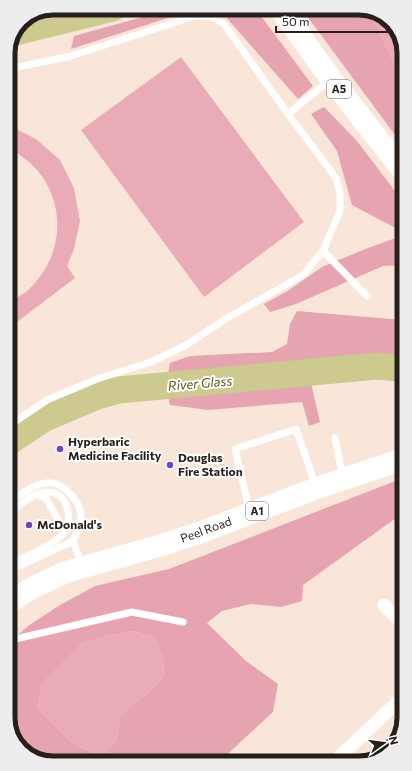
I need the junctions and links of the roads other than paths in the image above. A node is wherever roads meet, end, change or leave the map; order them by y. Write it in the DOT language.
graph roads {
  1 [pos="285,15"];
  2 [pos="15,68"];
  3 [pos="331,79"];
  4 [pos="288,114"];
  5 [pos="397,163"];
  6 [pos="323,251"];
  7 [pos="367,296"];
  8 [pos="15,422"];
  9 [pos="335,438"];
  10 [pos="397,461"];
  11 [pos="343,480"];
  12 [pos="316,488"];
  13 [pos="37,494"];
  14 [pos="15,498"];
  15 [pos="15,508"];
  16 [pos="251,513"];
  17 [pos="65,530"];
  18 [pos="73,541"];
  19 [pos="15,562"];
  20 [pos="83,567"];
  21 [pos="15,568"];
  22 [pos="15,599"];
  23 [pos="384,605"];
  24 [pos="397,618"];
  25 [pos="183,622"];
  26 [pos="15,639"];
  27 [pos="397,703"];
  28 [pos="340,756"];
  1 -- 3 [label="highway, A5"];
  2 -- 4 [label="lane"];
  3 -- 4 [label="lane"];
  3 -- 5 [label="highway, A5"];
  4 -- 6 [label="lane"];
  6 -- 7 [label="lane"];
  6 -- 8 [label="lane"];
  9 -- 11 [label="lane"];
  10 -- 11 [label="highway, Peel Road / A1"];
  11 -- 12 [label="highway, Peel Road / A1"];
  12 -- 16 [label="highway, Peel Road / A1"];
  12 -- 16 [label="lane"];
  13 -- 15 [label="lane"];
  13 -- 17 [label="lane"];
  13 -- 17 [label="lane"];
  14 -- 18 [label="lane"];
  16 -- 20 [label="highway, Peel Road / A1"];
  17 -- 19 [label="lane"];
  18 -- 20 [label="lane"];
  18 -- 21 [label="lane"];
  20 -- 22 [label="highway, Peel Road / A1"];
  23 -- 24 [label="street"];
  25 -- 26 [label="lane"];
  27 -- 28 [label="street"];
}
